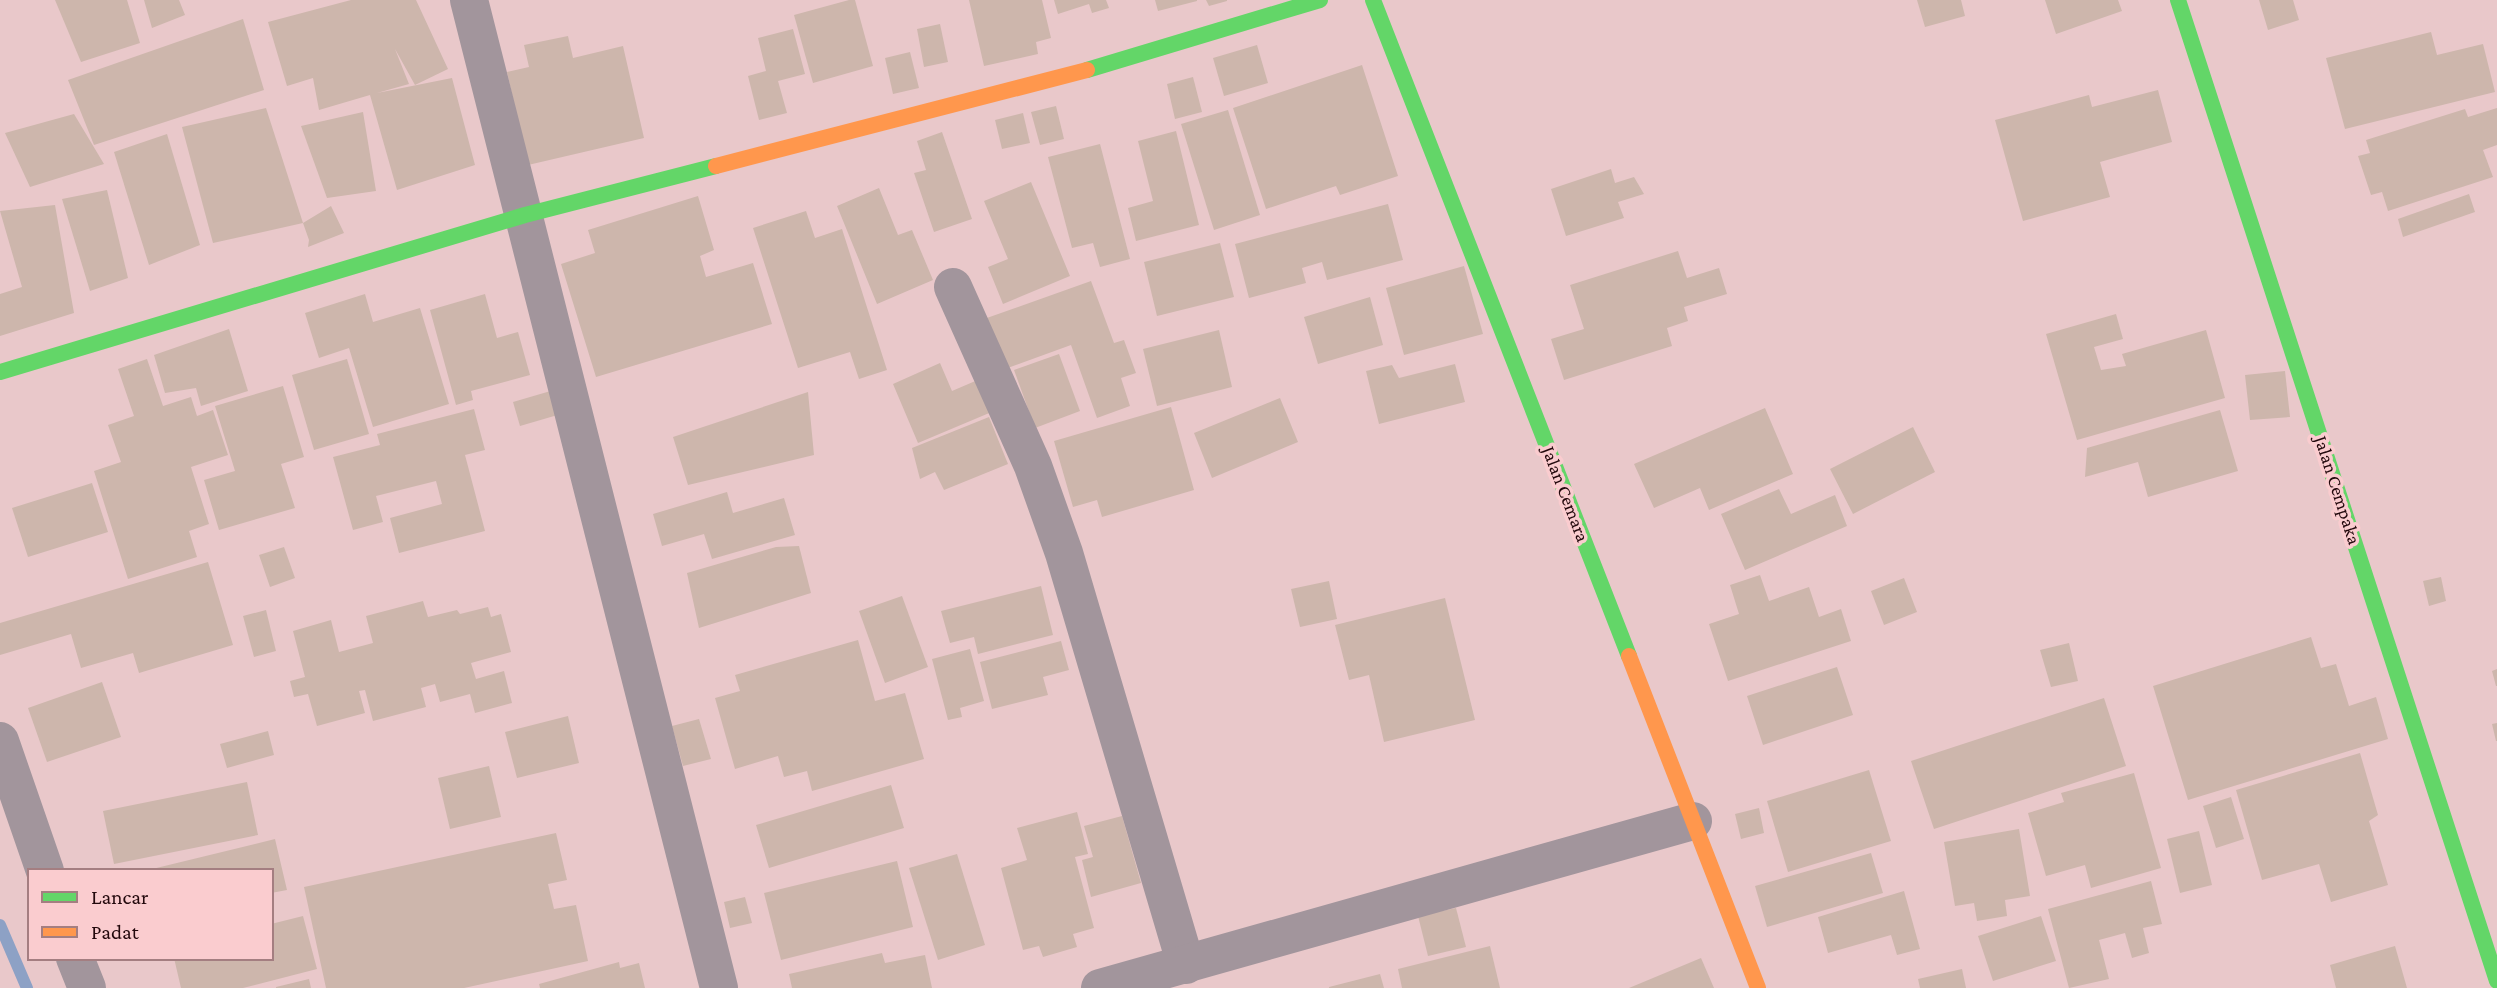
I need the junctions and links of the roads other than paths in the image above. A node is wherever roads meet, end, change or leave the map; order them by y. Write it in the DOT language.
graph roads {
  1 [pos="469,0"];
  2 [pos="1320,0"];
  3 [pos="1373,0"];
  4 [pos="2178,0"];
  5 [pos="525,215"];
  6 [pos="953,286"];
  7 [pos="0,372"];
  8 [pos="0,741"];
  9 [pos="1693,821"];
  10 [pos="44,869"];
  11 [pos="76,960"];
  12 [pos="1186,965"];
  13 [pos="2497,981"];
  14 [pos="87,988"];
  15 [pos="719,988"];
  16 [pos="1100,988"];
  17 [pos="1758,988"];
  1 -- 5 [label="street"];
  2 -- 5 [label="street"];
  3 -- 9 [label="street, Jalan Cemara"];
  4 -- 13 [label="street, Jalan Cempaka"];
  5 -- 7 [label="street"];
  5 -- 15 [label="street"];
  6 -- 12 [label="street"];
  8 -- 10 [label="street"];
  9 -- 12 [label="street"];
  9 -- 17 [label="street, Jalan Cemara"];
  11 -- 14 [label="street"];
  12 -- 16 [label="street"];
}
